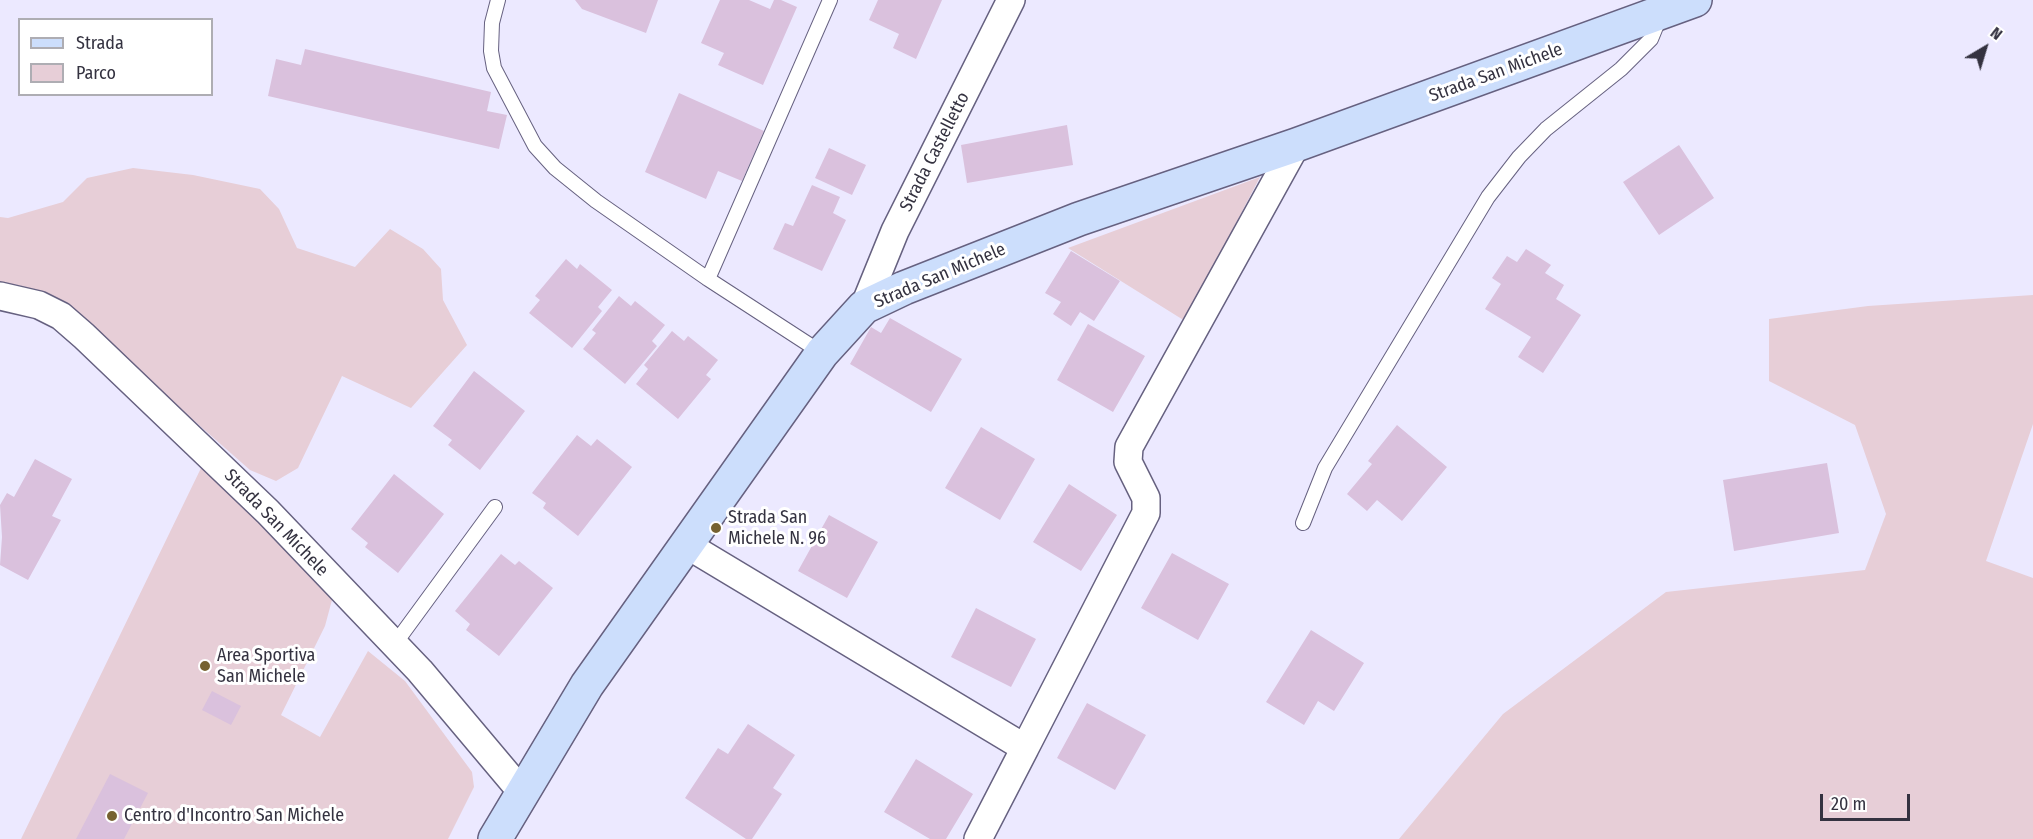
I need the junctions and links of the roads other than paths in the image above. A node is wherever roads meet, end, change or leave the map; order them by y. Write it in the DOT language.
graph roads {
  1 [pos="498,0"];
  2 [pos="830,0"];
  3 [pos="1011,0"];
  4 [pos="1695,0"];
  5 [pos="1662,13"];
  6 [pos="1296,145"];
  7 [pos="708,279"];
  8 [pos="0,296"];
  9 [pos="864,308"];
  10 [pos="822,353"];
  11 [pos="495,507"];
  12 [pos="1303,523"];
  13 [pos="687,545"];
  14 [pos="394,645"];
  15 [pos="1025,748"];
  16 [pos="521,791"];
  17 [pos="495,839"];
  18 [pos="978,839"];
  1 -- 7 [label="lane"];
  2 -- 7 [label="lane"];
  3 -- 9 [label="street, Strada Castelletto"];
  4 -- 5 [label="street, Strada San Michele"];
  5 -- 6 [label="street, Strada San Michele"];
  5 -- 12 [label="lane"];
  6 -- 9 [label="street, Strada San Michele"];
  6 -- 15 [label="street"];
  7 -- 10 [label="lane"];
  8 -- 14 [label="street, Strada San Michele"];
  9 -- 10 [label="street, Strada San Michele"];
  10 -- 13 [label="street, Strada San Michele"];
  11 -- 14 [label="lane"];
  13 -- 15 [label="street"];
  13 -- 16 [label="street, Strada San Michele"];
  14 -- 16 [label="street, Strada San Michele"];
  15 -- 18 [label="street"];
  16 -- 17 [label="street, Strada San Michele"];
}
